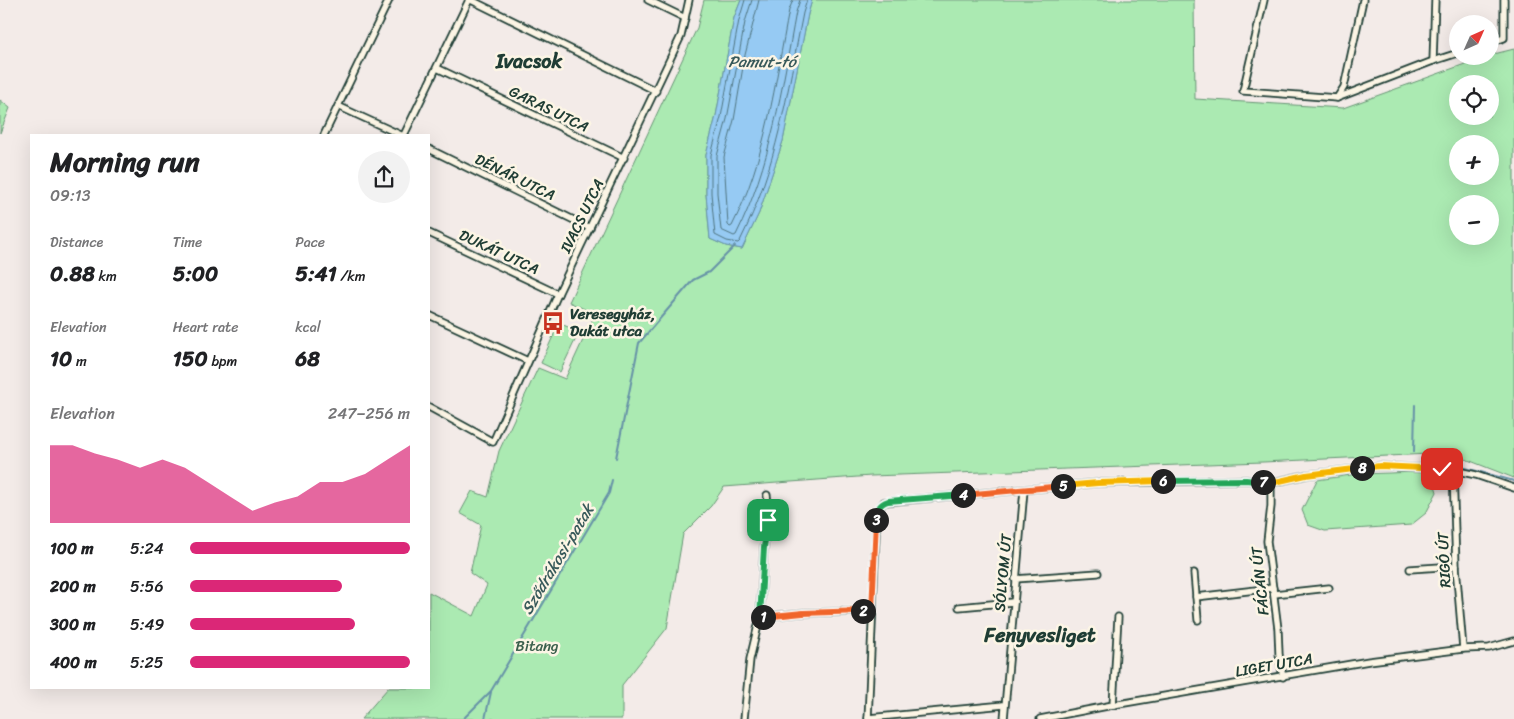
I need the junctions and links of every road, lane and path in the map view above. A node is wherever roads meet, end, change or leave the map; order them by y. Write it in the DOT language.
graph roads {
  1 [pos="389,0"];
  2 [pos="470,0"];
  3 [pos="648,0"];
  4 [pos="689,0"];
  5 [pos="1264,0"];
  6 [pos="1363,0"];
  7 [pos="1435,0"];
  8 [pos="1504,0"];
  9 [pos="686,18"];
  10 [pos="1499,40"];
  11 [pos="1449,56"];
  12 [pos="1433,61"];
  13 [pos="437,68"];
  14 [pos="656,92"];
  15 [pos="1338,98"];
  16 [pos="338,106"];
  17 [pos="324,134"];
  18 [pos="401,134"];
  19 [pos="404,134"];
  20 [pos="430,149"];
  21 [pos="624,158"];
  22 [pos="590,228"];
  23 [pos="430,233"];
  24 [pos="558,294"];
  25 [pos="430,315"];
  26 [pos="528,361"];
  27 [pos="430,408"];
  28 [pos="1453,470"];
  29 [pos="1271,483"];
  30 [pos="1514,488"];
  31 [pos="1024,490"];
  32 [pos="767,495"];
  33 [pos="1456,566"];
  34 [pos="1410,569"];
  35 [pos="1098,573"];
  36 [pos="1194,573"];
  37 [pos="1015,579"];
  38 [pos="1329,588"];
  39 [pos="1273,591"];
  40 [pos="1196,597"];
  41 [pos="1013,602"];
  42 [pos="959,607"];
  43 [pos="872,611"];
  44 [pos="1118,617"];
  45 [pos="760,618"];
  46 [pos="1198,620"];
  47 [pos="1514,641"];
  48 [pos="1462,648"];
  49 [pos="1282,677"];
  50 [pos="1004,705"];
  51 [pos="1113,705"];
  52 [pos="868,718"];
  53 [pos="744,719"];
  54 [pos="1004,719"];
  55 [pos="1040,719"];
  1 -- 16 [label="street"];
  2 -- 13 [label="street"];
  2 -- 14 [label="street"];
  3 -- 9 [label="street"];
  4 -- 9 [label="street, IVACS UTCA"];
  5 -- 15 [label="street"];
  6 -- 15 [label="street"];
  7 -- 12 [label="street"];
  8 -- 10 [label="street"];
  9 -- 14 [label="street, IVACS UTCA"];
  11 -- 12 [label="street"];
  12 -- 15 [label="street"];
  13 -- 19 [label="street"];
  13 -- 21 [label="street, GARAS UTCA"];
  14 -- 21 [label="street, IVACS UTCA"];
  16 -- 17 [label="street"];
  16 -- 18 [label="street"];
  20 -- 22 [label="street, DÉNÁR UTCA"];
  21 -- 22 [label="street, IVACS UTCA"];
  22 -- 24 [label="street, IVACS UTCA"];
  23 -- 24 [label="street, DUKÁT UTCA"];
  24 -- 26 [label="street, IVACS UTCA"];
  25 -- 26 [label="street"];
  26 -- 27 [label="street, IVACS UTCA"];
  28 -- 29 [label="street"];
  28 -- 30 [label="street"];
  28 -- 33 [label="street, RIGÓ ÚT"];
  29 -- 31 [label="street"];
  29 -- 39 [label="street, FÁCÁN ÚT"];
  31 -- 37 [label="street, SÓLYOM ÚT"];
  31 -- 43 [label="street"];
  32 -- 45 [label="street"];
  33 -- 34 [label="street"];
  33 -- 48 [label="street, RIGÓ ÚT"];
  35 -- 37 [label="street"];
  36 -- 40 [label="street"];
  37 -- 41 [label="street, SÓLYOM ÚT"];
  38 -- 39 [label="street"];
  39 -- 40 [label="street"];
  39 -- 49 [label="street, FÁCÁN ÚT"];
  40 -- 46 [label="street"];
  41 -- 42 [label="street"];
  41 -- 50 [label="street, SÓLYOM ÚT"];
  43 -- 45 [label="street"];
  43 -- 52 [label="street"];
  44 -- 51 [label="street"];
  45 -- 53 [label="street"];
  47 -- 48 [label="street, LIGET UTCA"];
  48 -- 49 [label="street, LIGET UTCA"];
  49 -- 51 [label="street, LIGET UTCA"];
  50 -- 52 [label="street"];
  50 -- 54 [label="street, SÓLYOM ÚT"];
  51 -- 55 [label="street, LIGET UTCA"];
}
